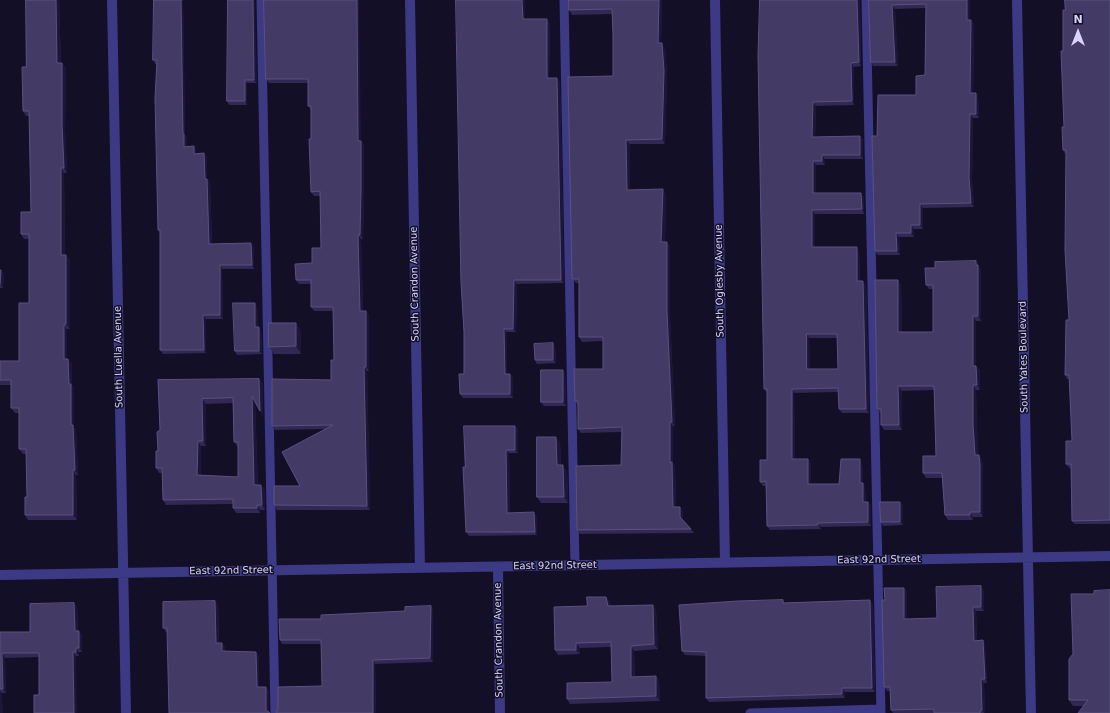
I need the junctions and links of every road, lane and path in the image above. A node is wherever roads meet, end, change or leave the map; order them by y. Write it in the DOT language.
graph roads {
  1 [pos="112,0"];
  2 [pos="261,0"];
  3 [pos="410,0"];
  4 [pos="564,0"];
  5 [pos="715,0"];
  6 [pos="866,0"];
  7 [pos="1017,0"];
  8 [pos="1110,556"];
  9 [pos="1027,557"];
  10 [pos="878,560"];
  11 [pos="726,563"];
  12 [pos="575,565"];
  13 [pos="498,567"];
  14 [pos="420,568"];
  15 [pos="271,571"];
  16 [pos="123,573"];
  17 [pos="0,575"];
  18 [pos="881,711"];
  19 [pos="126,713"];
  20 [pos="275,713"];
  21 [pos="500,713"];
  22 [pos="750,713"];
  23 [pos="1031,713"];
  1 -- 16 [label="street, South Luella Avenue"];
  2 -- 15 [label="lane"];
  3 -- 14 [label="street, South Crandon Avenue"];
  4 -- 12 [label="lane"];
  5 -- 11 [label="street, South Oglesby Avenue"];
  6 -- 10 [label="lane"];
  7 -- 9 [label="street, South Yates Boulevard"];
  8 -- 9 [label="street, East 92nd Street"];
  9 -- 10 [label="street, East 92nd Street"];
  9 -- 23 [label="street, South Yates Boulevard"];
  10 -- 11 [label="street, East 92nd Street"];
  10 -- 18 [label="lane"];
  11 -- 12 [label="street, East 92nd Street"];
  12 -- 13 [label="street, East 92nd Street"];
  13 -- 14 [label="street, East 92nd Street"];
  13 -- 21 [label="street, South Crandon Avenue"];
  14 -- 15 [label="street, East 92nd Street"];
  15 -- 16 [label="street, East 92nd Street"];
  15 -- 20 [label="lane"];
  16 -- 17 [label="street, East 92nd Street"];
  16 -- 19 [label="street, South Luella Avenue"];
  18 -- 22 [label="lane"];
}
